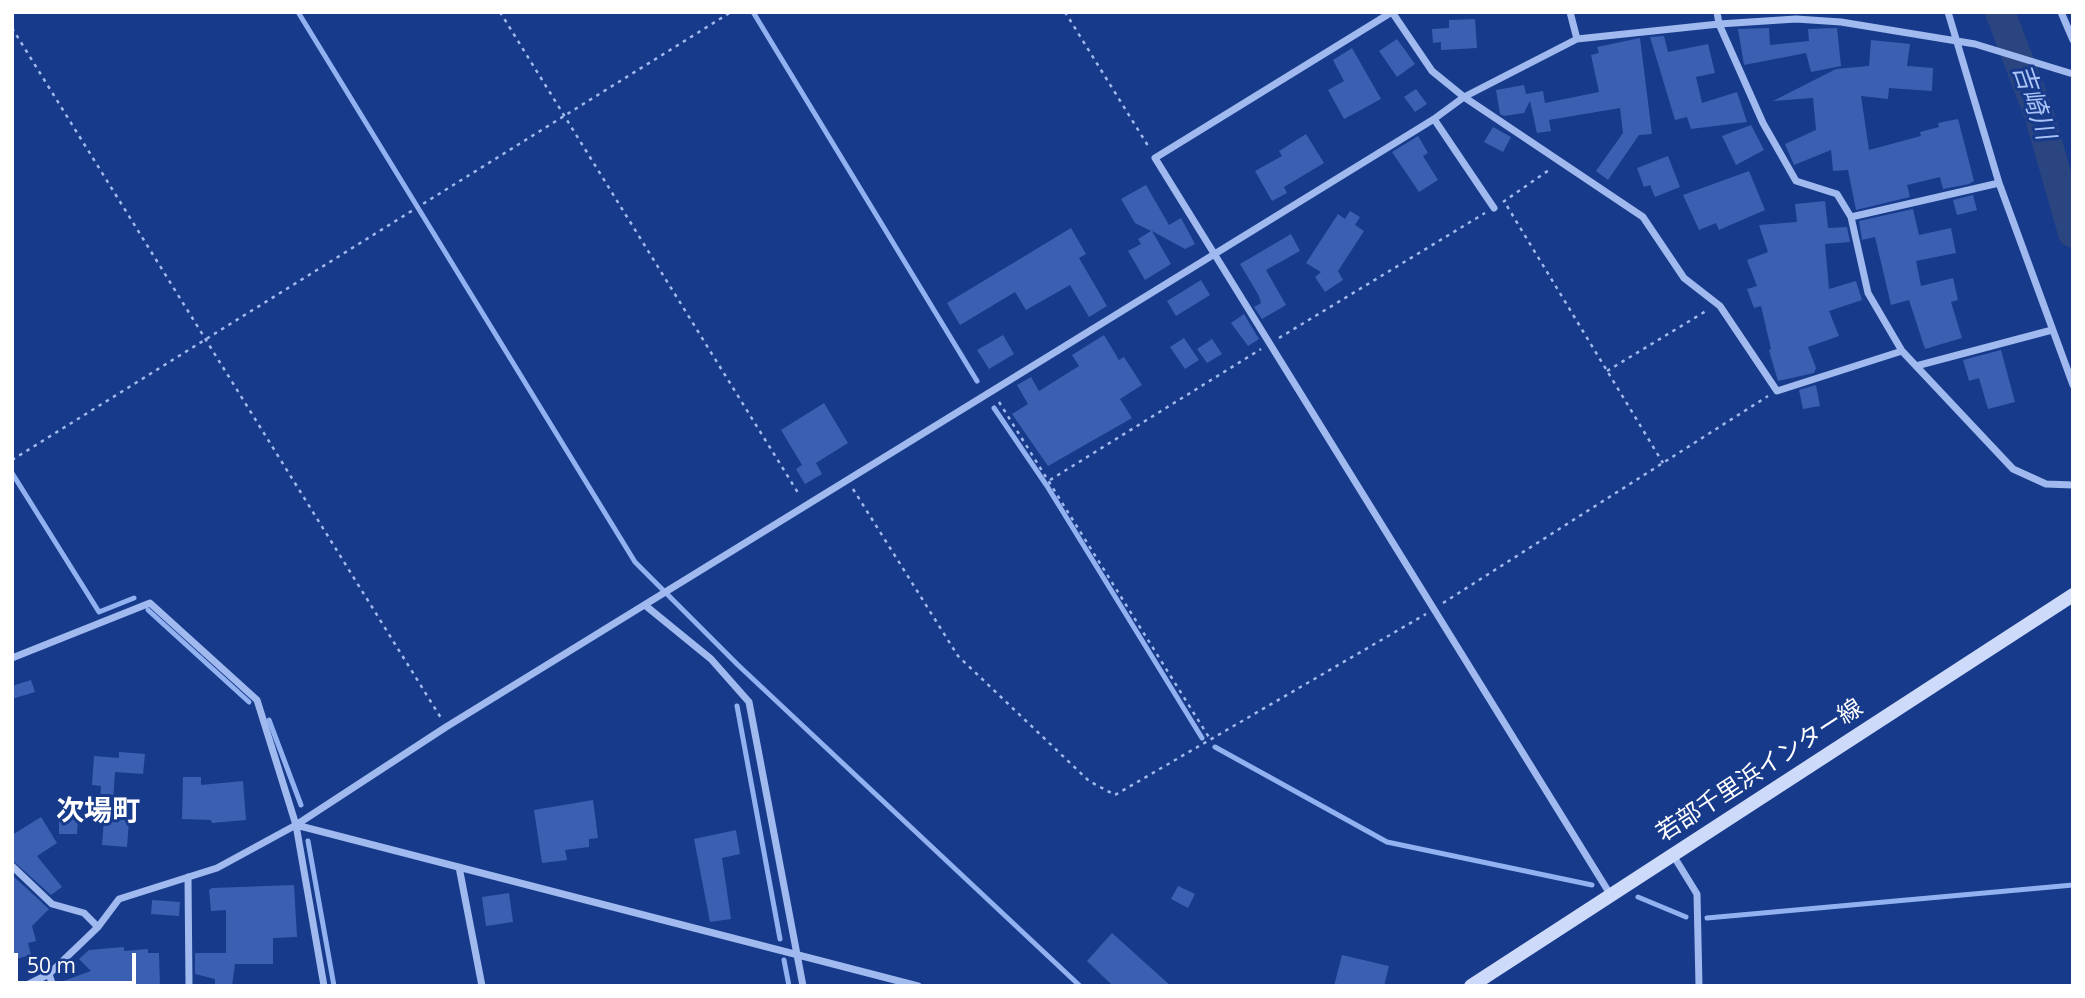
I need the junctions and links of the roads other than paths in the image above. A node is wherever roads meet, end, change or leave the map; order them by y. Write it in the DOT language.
graph roads {
  1 [pos="1570,12"];
  2 [pos="1717,12"];
  3 [pos="1948,12"];
  4 [pos="2061,12"];
  5 [pos="1719,24"];
  6 [pos="1577,39"];
  7 [pos="2073,40"];
  8 [pos="1959,42"];
  9 [pos="2069,72"];
  10 [pos="1464,97"];
  11 [pos="1434,119"];
  12 [pos="1999,183"];
  13 [pos="1494,208"];
  14 [pos="1851,217"];
  15 [pos="1214,254"];
  16 [pos="2052,330"];
  17 [pos="1902,351"];
  18 [pos="1916,366"];
  19 [pos="2073,385"];
  20 [pos="2073,485"];
  21 [pos="2073,595"];
  22 [pos="646,606"];
  23 [pos="12,658"];
  24 [pos="296,825"];
  25 [pos="1673,855"];
  26 [pos="12,866"];
  27 [pos="459,867"];
  28 [pos="188,877"];
  29 [pos="1610,894"];
  30 [pos="98,927"];
  31 [pos="797,955"];
  32 [pos="49,974"];
  33 [pos="25,986"];
  34 [pos="53,986"];
  35 [pos="189,986"];
  36 [pos="324,986"];
  37 [pos="481,986"];
  38 [pos="803,986"];
  39 [pos="918,986"];
  40 [pos="1471,986"];
  41 [pos="1699,986"];
  1 -- 6 [label="street"];
  2 -- 5 [label="street"];
  3 -- 8 [label="street"];
  4 -- 7 [label="street"];
  5 -- 6 [label="street"];
  5 -- 8 [label="street"];
  5 -- 14 [label="street"];
  6 -- 10 [label="street"];
  8 -- 9 [label="street"];
  8 -- 12 [label="street"];
  10 -- 11 [label="street"];
  10 -- 15 [label="street"];
  10 -- 17 [label="street"];
  11 -- 13 [label="street"];
  11 -- 15 [label="street"];
  12 -- 14 [label="street"];
  12 -- 16 [label="street"];
  14 -- 17 [label="street"];
  15 -- 22 [label="street"];
  15 -- 29 [label="street"];
  16 -- 18 [label="street"];
  16 -- 19 [label="street"];
  17 -- 18 [label="street"];
  18 -- 20 [label="street"];
  21 -- 25 [label="main road, 若部千里浜インター線"];
  22 -- 24 [label="street"];
  22 -- 31 [label="street"];
  23 -- 24 [label="street"];
  24 -- 27 [label="street"];
  24 -- 28 [label="street"];
  24 -- 36 [label="street"];
  25 -- 29 [label="main road, 若部千里浜インター線"];
  25 -- 41 [label="street"];
  26 -- 30 [label="street"];
  27 -- 31 [label="street"];
  27 -- 37 [label="street"];
  28 -- 30 [label="street"];
  28 -- 35 [label="street"];
  29 -- 40 [label="main road, 若部千里浜インター線"];
  30 -- 32 [label="street"];
  31 -- 38 [label="street"];
  31 -- 39 [label="street"];
  32 -- 33 [label="street"];
  32 -- 34 [label="street"];
}
